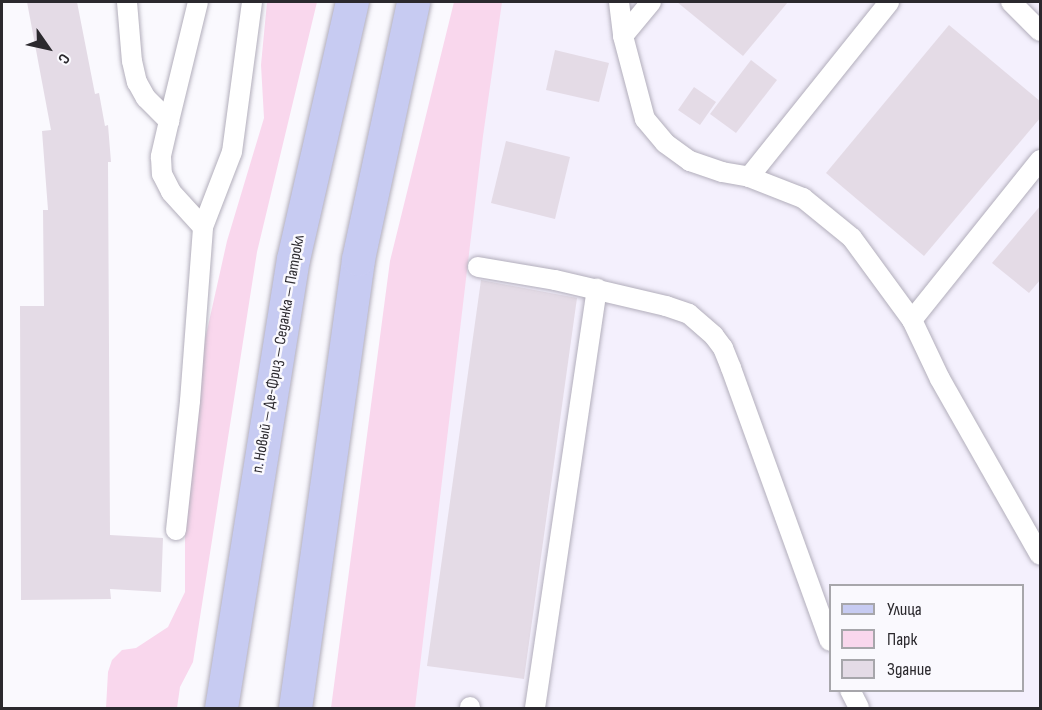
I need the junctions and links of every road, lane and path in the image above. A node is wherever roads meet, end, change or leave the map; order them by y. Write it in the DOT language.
graph roads {
  1 [pos="127,2"];
  2 [pos="198,2"];
  3 [pos="252,2"];
  4 [pos="352,2"];
  5 [pos="413,2"];
  6 [pos="619,2"];
  7 [pos="651,2"];
  8 [pos="889,2"];
  9 [pos="1011,2"];
  10 [pos="1041,31"];
  11 [pos="623,36"];
  12 [pos="169,121"];
  13 [pos="1041,160"];
  14 [pos="749,177"];
  15 [pos="203,226"];
  16 [pos="478,267"];
  17 [pos="597,289"];
  18 [pos="912,320"];
  19 [pos="176,530"];
  20 [pos="1041,555"];
  21 [pos="829,636"];
  22 [pos="851,692"];
  23 [pos="221,708"];
  24 [pos="295,708"];
  25 [pos="535,708"];
  26 [pos="859,708"];
  1 -- 12 [label="lane"];
  2 -- 12 [label="lane"];
  3 -- 15 [label="lane"];
  4 -- 23 [label="main road, п. Новый — Де-Фриз — Седанка — Патрокл"];
  5 -- 24 [label="main road"];
  6 -- 11 [label="lane"];
  7 -- 11 [label="lane"];
  8 -- 14 [label="lane"];
  9 -- 10 [label="lane"];
  11 -- 14 [label="lane"];
  12 -- 15 [label="lane"];
  13 -- 18 [label="lane"];
  14 -- 18 [label="lane"];
  15 -- 19 [label="lane"];
  16 -- 17 [label="lane"];
  17 -- 21 [label="lane"];
  17 -- 25 [label="lane"];
  18 -- 20 [label="lane"];
  22 -- 26 [label="lane"];
}
